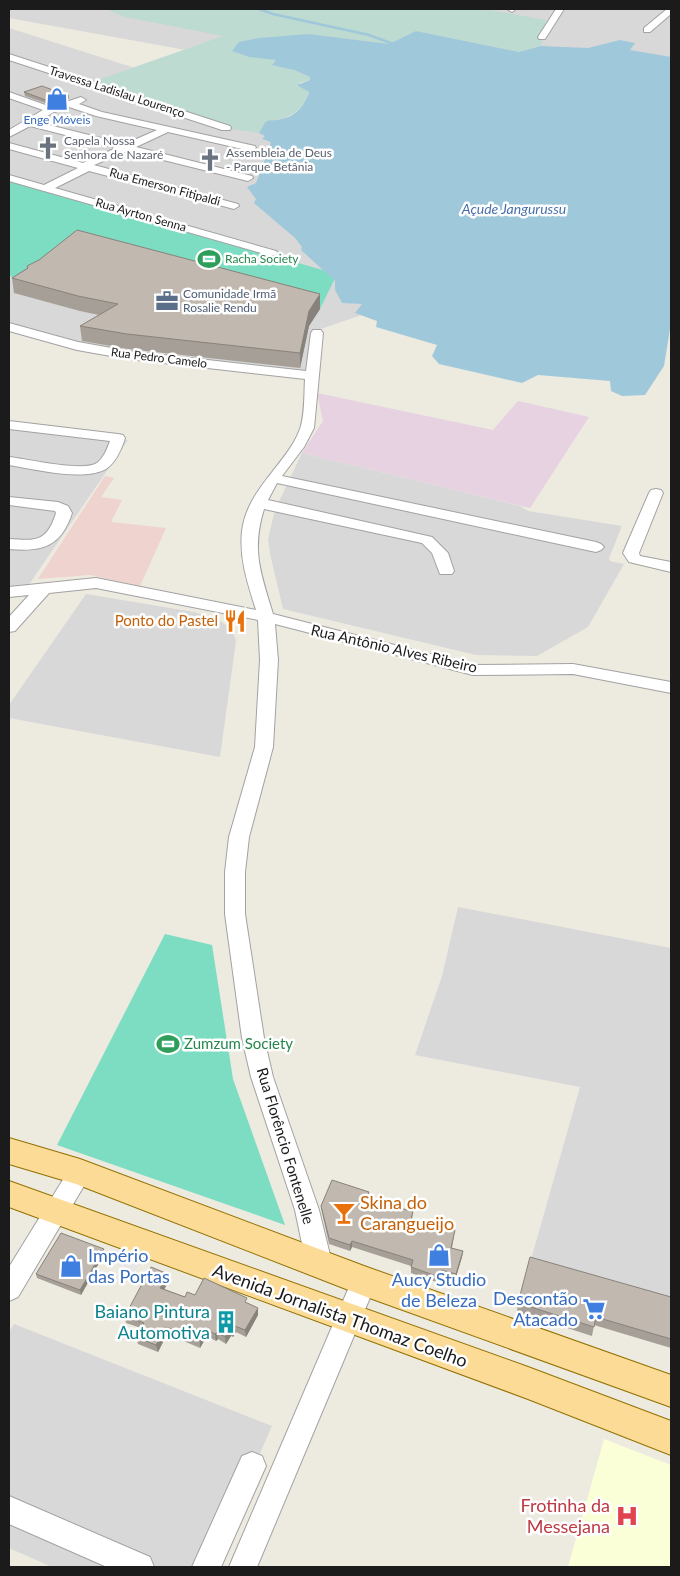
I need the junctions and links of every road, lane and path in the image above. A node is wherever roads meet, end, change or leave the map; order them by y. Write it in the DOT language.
graph roads {
  1 [pos="560,9"];
  2 [pos="671,10"];
  3 [pos="647,30"];
  4 [pos="542,37"];
  5 [pos="9,57"];
  6 [pos="114,90"];
  7 [pos="9,95"];
  8 [pos="24,100"];
  9 [pos="9,104"];
  10 [pos="69,104"];
  11 [pos="51,110"];
  12 [pos="29,123"];
  13 [pos="226,128"];
  14 [pos="167,129"];
  15 [pos="9,134"];
  16 [pos="9,146"];
  17 [pos="128,147"];
  18 [pos="251,148"];
  19 [pos="86,167"];
  20 [pos="9,178"];
  21 [pos="248,178"];
  22 [pos="46,188"];
  23 [pos="234,206"];
  24 [pos="272,253"];
  25 [pos="9,327"];
  26 [pos="317,333"];
  27 [pos="312,376"];
  28 [pos="9,425"];
  29 [pos="117,442"];
  30 [pos="9,462"];
  31 [pos="273,478"];
  32 [pos="656,493"];
  33 [pos="9,501"];
  34 [pos="259,503"];
  35 [pos="14,545"];
  36 [pos="596,548"];
  37 [pos="671,568"];
  38 [pos="446,571"];
  39 [pos="45,587"];
  40 [pos="9,592"];
  41 [pos="266,617"];
  42 [pos="9,627"];
  43 [pos="667,682"];
  44 [pos="9,1151"];
  45 [pos="80,1172"];
  46 [pos="9,1194"];
  47 [pos="55,1212"];
  48 [pos="319,1263"];
  49 [pos="364,1281"];
  50 [pos="9,1289"];
  51 [pos="347,1319"];
  52 [pos="671,1391"];
  53 [pos="671,1438"];
  54 [pos="252,1466"];
  55 [pos="9,1510"];
  56 [pos="140,1567"];
  57 [pos="206,1567"];
  58 [pos="243,1567"];
  1 -- 4 [label="street"];
  2 -- 3 [label="street"];
  5 -- 6 [label="street, Travessa Ladislau Lourenço"];
  6 -- 10 [label="street"];
  6 -- 13 [label="street, Travessa Ladislau Lourenço"];
  7 -- 8 [label="street"];
  8 -- 9 [label="street"];
  8 -- 11 [label="street"];
  10 -- 11 [label="street"];
  10 -- 14 [label="street"];
  11 -- 12 [label="street"];
  12 -- 15 [label="street"];
  12 -- 17 [label="street"];
  14 -- 17 [label="street"];
  14 -- 18 [label="street"];
  16 -- 19 [label="street, Rua Emerson Fitipaldi"];
  17 -- 19 [label="street"];
  17 -- 21 [label="street"];
  19 -- 22 [label="street"];
  19 -- 23 [label="street, Rua Emerson Fitipaldi"];
  20 -- 22 [label="street, Rua Ayrton Senna"];
  22 -- 24 [label="street, Rua Ayrton Senna"];
  25 -- 27 [label="street, Rua Pedro Camelo"];
  26 -- 27 [label="street, Rua Florêncio Fontenelle"];
  27 -- 31 [label="street, Rua Florêncio Fontenelle"];
  28 -- 29 [label="street"];
  29 -- 30 [label="street"];
  31 -- 34 [label="street, Rua Florêncio Fontenelle"];
  31 -- 36 [label="street"];
  32 -- 37 [label="street"];
  33 -- 35 [label="street"];
  34 -- 38 [label="street"];
  34 -- 41 [label="street, Rua Florêncio Fontenelle"];
  39 -- 40 [label="street, Rua Antônio Alves Ribeiro"];
  39 -- 41 [label="street, Rua Antônio Alves Ribeiro"];
  39 -- 42 [label="street"];
  41 -- 43 [label="street, Rua Antônio Alves Ribeiro"];
  41 -- 48 [label="street, Rua Florêncio Fontenelle"];
  44 -- 45 [label="main road"];
  45 -- 47 [label="street"];
  45 -- 48 [label="main road"];
  46 -- 47 [label="main road, Avenida Jornalista Thomaz Coelho"];
  47 -- 50 [label="street"];
  47 -- 51 [label="main road, Avenida Jornalista Thomaz Coelho"];
  48 -- 49 [label="main road"];
  49 -- 51 [label="street"];
  49 -- 52 [label="main road"];
  51 -- 53 [label="main road, Avenida Jornalista Thomaz Coelho"];
  51 -- 58 [label="street"];
  54 -- 57 [label="street"];
  55 -- 56 [label="street"];
}
